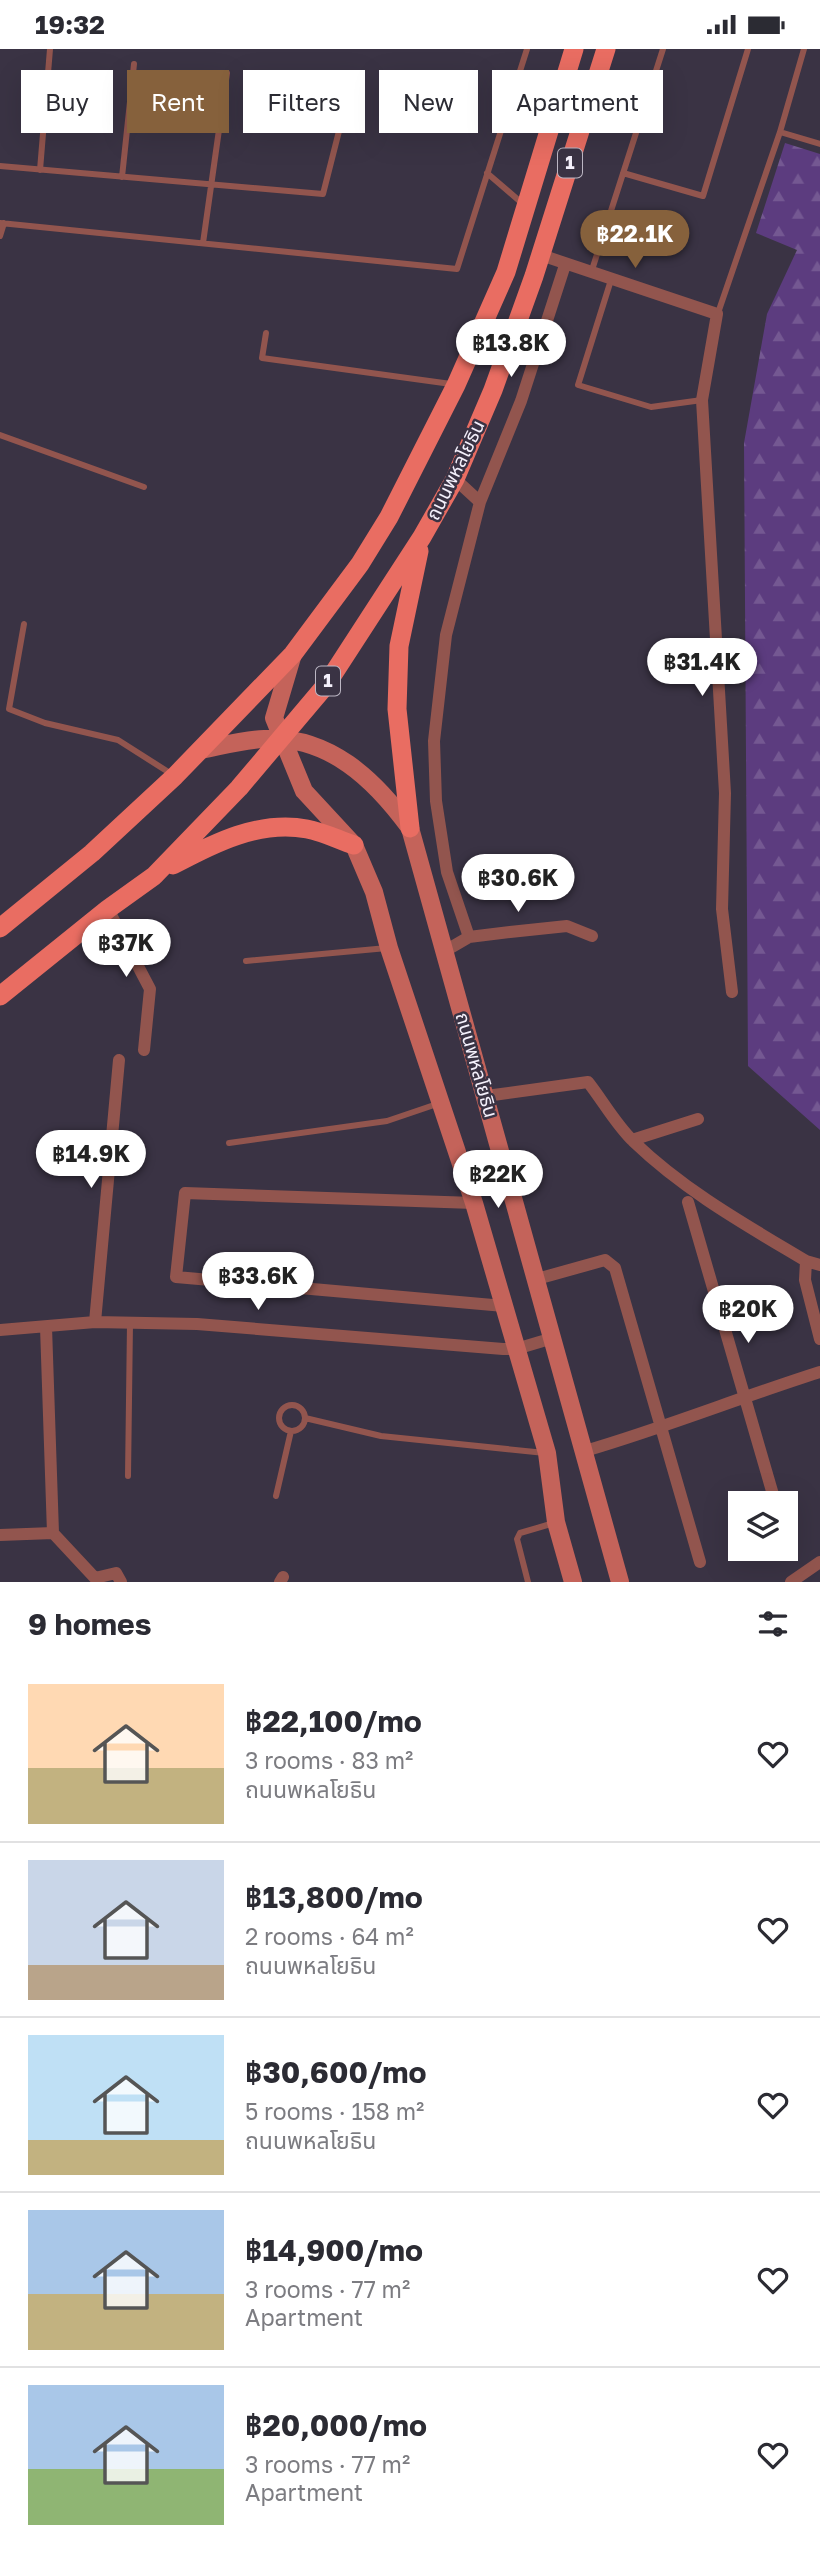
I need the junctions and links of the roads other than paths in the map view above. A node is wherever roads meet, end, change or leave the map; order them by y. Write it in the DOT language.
graph roads {
  1 [pos="50,49"];
  2 [pos="527,49"];
  3 [pos="574,49"];
  4 [pos="606,49"];
  5 [pos="663,49"];
  6 [pos="748,49"];
  7 [pos="804,49"];
  8 [pos="134,64"];
  9 [pos="780,132"];
  10 [pos="219,133"];
  11 [pos="339,133"];
  12 [pos="820,144"];
  13 [pos="0,166"];
  14 [pos="40,170"];
  15 [pos="487,173"];
  16 [pos="623,173"];
  17 [pos="122,177"];
  18 [pos="211,186"];
  19 [pos="527,208"];
  20 [pos="2,223"];
  21 [pos="0,236"];
  22 [pos="203,243"];
  23 [pos="541,254"];
  24 [pos="565,265"];
  25 [pos="591,272"];
  26 [pos="611,280"];
  27 [pos="718,314"];
  28 [pos="266,333"];
  29 [pos="456,385"];
  30 [pos="702,400"];
  31 [pos="0,435"];
  32 [pos="455,479"];
  33 [pos="144,487"];
  34 [pos="480,502"];
  35 [pos="422,537"];
  36 [pos="24,624"];
  37 [pos="293,654"];
  38 [pos="280,739"];
  39 [pos="200,750"];
  40 [pos="175,776"];
  41 [pos="410,828"];
  42 [pos="354,845"];
  43 [pos="154,876"];
  44 [pos="108,909"];
  45 [pos="0,927"];
  46 [pos="592,936"];
  47 [pos="469,937"];
  48 [pos="389,948"];
  49 [pos="445,951"];
  50 [pos="246,961"];
  51 [pos="732,992"];
  52 [pos="0,996"];
  53 [pos="144,1050"];
  54 [pos="119,1061"];
  55 [pos="486,1097"];
  56 [pos="441,1103"];
  57 [pos="698,1119"];
  58 [pos="632,1140"];
  59 [pos="229,1143"];
  60 [pos="688,1202"];
  61 [pos="474,1203"];
  62 [pos="806,1261"];
  63 [pos="820,1265"];
  64 [pos="537,1279"];
  65 [pos="504,1306"];
  66 [pos="95,1322"];
  67 [pos="130,1322"];
  68 [pos="46,1327"];
  69 [pos="0,1330"];
  70 [pos="553,1338"];
  71 [pos="820,1339"];
  72 [pos="516,1349"];
  73 [pos="820,1372"];
  74 [pos="746,1395"];
  75 [pos="305,1418"];
  76 [pos="661,1429"];
  77 [pos="291,1431"];
  78 [pos="584,1451"];
  79 [pos="547,1453"];
  80 [pos="128,1476"];
  81 [pos="772,1491"];
  82 [pos="276,1496"];
  83 [pos="556,1522"];
  84 [pos="53,1533"];
  85 [pos="0,1535"];
  86 [pos="700,1562"];
  87 [pos="820,1562"];
  88 [pos="92,1580"];
  89 [pos="121,1582"];
  90 [pos="528,1582"];
  91 [pos="573,1582"];
  92 [pos="620,1582"];
  93 [pos="791,1582"];
  1 -- 14 [label="lane"];
  2 -- 15 [label="lane"];
  3 -- 19 [label="main road, ถนนพหลโยธิน / 1"];
  4 -- 23 [label="main road, ถนนพหลโยธิน / 1"];
  5 -- 16 [label="lane"];
  6 -- 16 [label="lane"];
  7 -- 9 [label="lane"];
  8 -- 17 [label="lane"];
  9 -- 12 [label="lane"];
  9 -- 27 [label="lane"];
  10 -- 18 [label="lane"];
  11 -- 18 [label="lane"];
  13 -- 14 [label="lane"];
  14 -- 17 [label="lane"];
  15 -- 19 [label="lane"];
  15 -- 22 [label="lane"];
  16 -- 25 [label="lane"];
  17 -- 18 [label="lane"];
  18 -- 22 [label="lane"];
  19 -- 29 [label="main road, ถนนพหลโยธิน / 1"];
  20 -- 21 [label="lane"];
  20 -- 22 [label="lane"];
  23 -- 24 [label="street"];
  23 -- 32 [label="main road, ถนนพหลโยธิน / 1"];
  24 -- 25 [label="street"];
  24 -- 34 [label="street"];
  25 -- 26 [label="street"];
  26 -- 27 [label="street"];
  26 -- 30 [label="lane"];
  27 -- 30 [label="street"];
  28 -- 29 [label="lane"];
  29 -- 37 [label="main road, ถนนพหลโยธิน / 1"];
  30 -- 51 [label="street"];
  31 -- 33 [label="lane"];
  32 -- 34 [label="street"];
  32 -- 35 [label="main road, ถนนพหลโยธิน / 1"];
  34 -- 47 [label="street"];
  35 -- 38 [label="main road, ถนนพหลโยธิน / 1"];
  35 -- 41 [label="main road"];
  36 -- 40 [label="lane"];
  37 -- 38 [label="main road, ถนนพหลโยธิน"];
  37 -- 39 [label="main road, ถนนพหลโยธิน / 1"];
  38 -- 39 [label="main road, ถนนพหลโยธิน"];
  38 -- 41 [label="main road, ถนนพหลโยธิน"];
  38 -- 42 [label="main road, ถนนพหลโยธิน"];
  38 -- 43 [label="main road, ถนนพหลโยธิน / 1"];
  39 -- 40 [label="main road, ถนนพหลโยธิน / 1"];
  40 -- 45 [label="main road, ถนนพหลโยธิน / 1"];
  41 -- 49 [label="main road, ถนนพหลโยธิน"];
  42 -- 43 [label="main road"];
  42 -- 48 [label="main road, ถนนพหลโยธิน"];
  43 -- 44 [label="main road, ถนนพหลโยธิน / 1"];
  44 -- 52 [label="main road, ถนนพหลโยธิน / 1"];
  44 -- 53 [label="street"];
  46 -- 47 [label="street"];
  47 -- 49 [label="street"];
  48 -- 50 [label="lane"];
  48 -- 56 [label="main road, ถนนพหลโยธิน"];
  49 -- 55 [label="main road, ถนนพหลโยธิน"];
  54 -- 66 [label="street"];
  55 -- 58 [label="street"];
  55 -- 64 [label="main road, ถนนพหลโยธิน"];
  56 -- 59 [label="lane"];
  56 -- 61 [label="main road, ถนนพหลโยธิน"];
  57 -- 58 [label="street"];
  58 -- 62 [label="street"];
  60 -- 74 [label="street"];
  61 -- 65 [label="main road, ถนนพหลโยธิน"];
  61 -- 65 [label="street"];
  62 -- 63 [label="street"];
  62 -- 71 [label="street"];
  64 -- 70 [label="main road, ถนนพหลโยธิน"];
  64 -- 76 [label="street"];
  65 -- 72 [label="main road, ถนนพหลโยธิน"];
  66 -- 67 [label="street"];
  66 -- 68 [label="street"];
  67 -- 72 [label="street"];
  67 -- 80 [label="lane"];
  68 -- 69 [label="street"];
  68 -- 84 [label="street"];
  70 -- 72 [label="street"];
  70 -- 78 [label="main road, ถนนพหลโยธิน"];
  72 -- 79 [label="main road, ถนนพหลโยธิน"];
  73 -- 74 [label="street"];
  74 -- 76 [label="street"];
  74 -- 81 [label="street"];
  75 -- 77 [label="lane"];
  75 -- 77 [label="lane"];
  75 -- 79 [label="lane"];
  76 -- 78 [label="street"];
  76 -- 86 [label="street"];
  77 -- 82 [label="lane"];
  78 -- 92 [label="main road, ถนนพหลโยธิน"];
  79 -- 83 [label="main road, ถนนพหลโยธิน"];
  83 -- 90 [label="lane"];
  83 -- 91 [label="main road, ถนนพหลโยธิน"];
  84 -- 85 [label="street"];
  84 -- 88 [label="street"];
  87 -- 93 [label="street"];
  88 -- 89 [label="street"];
}
